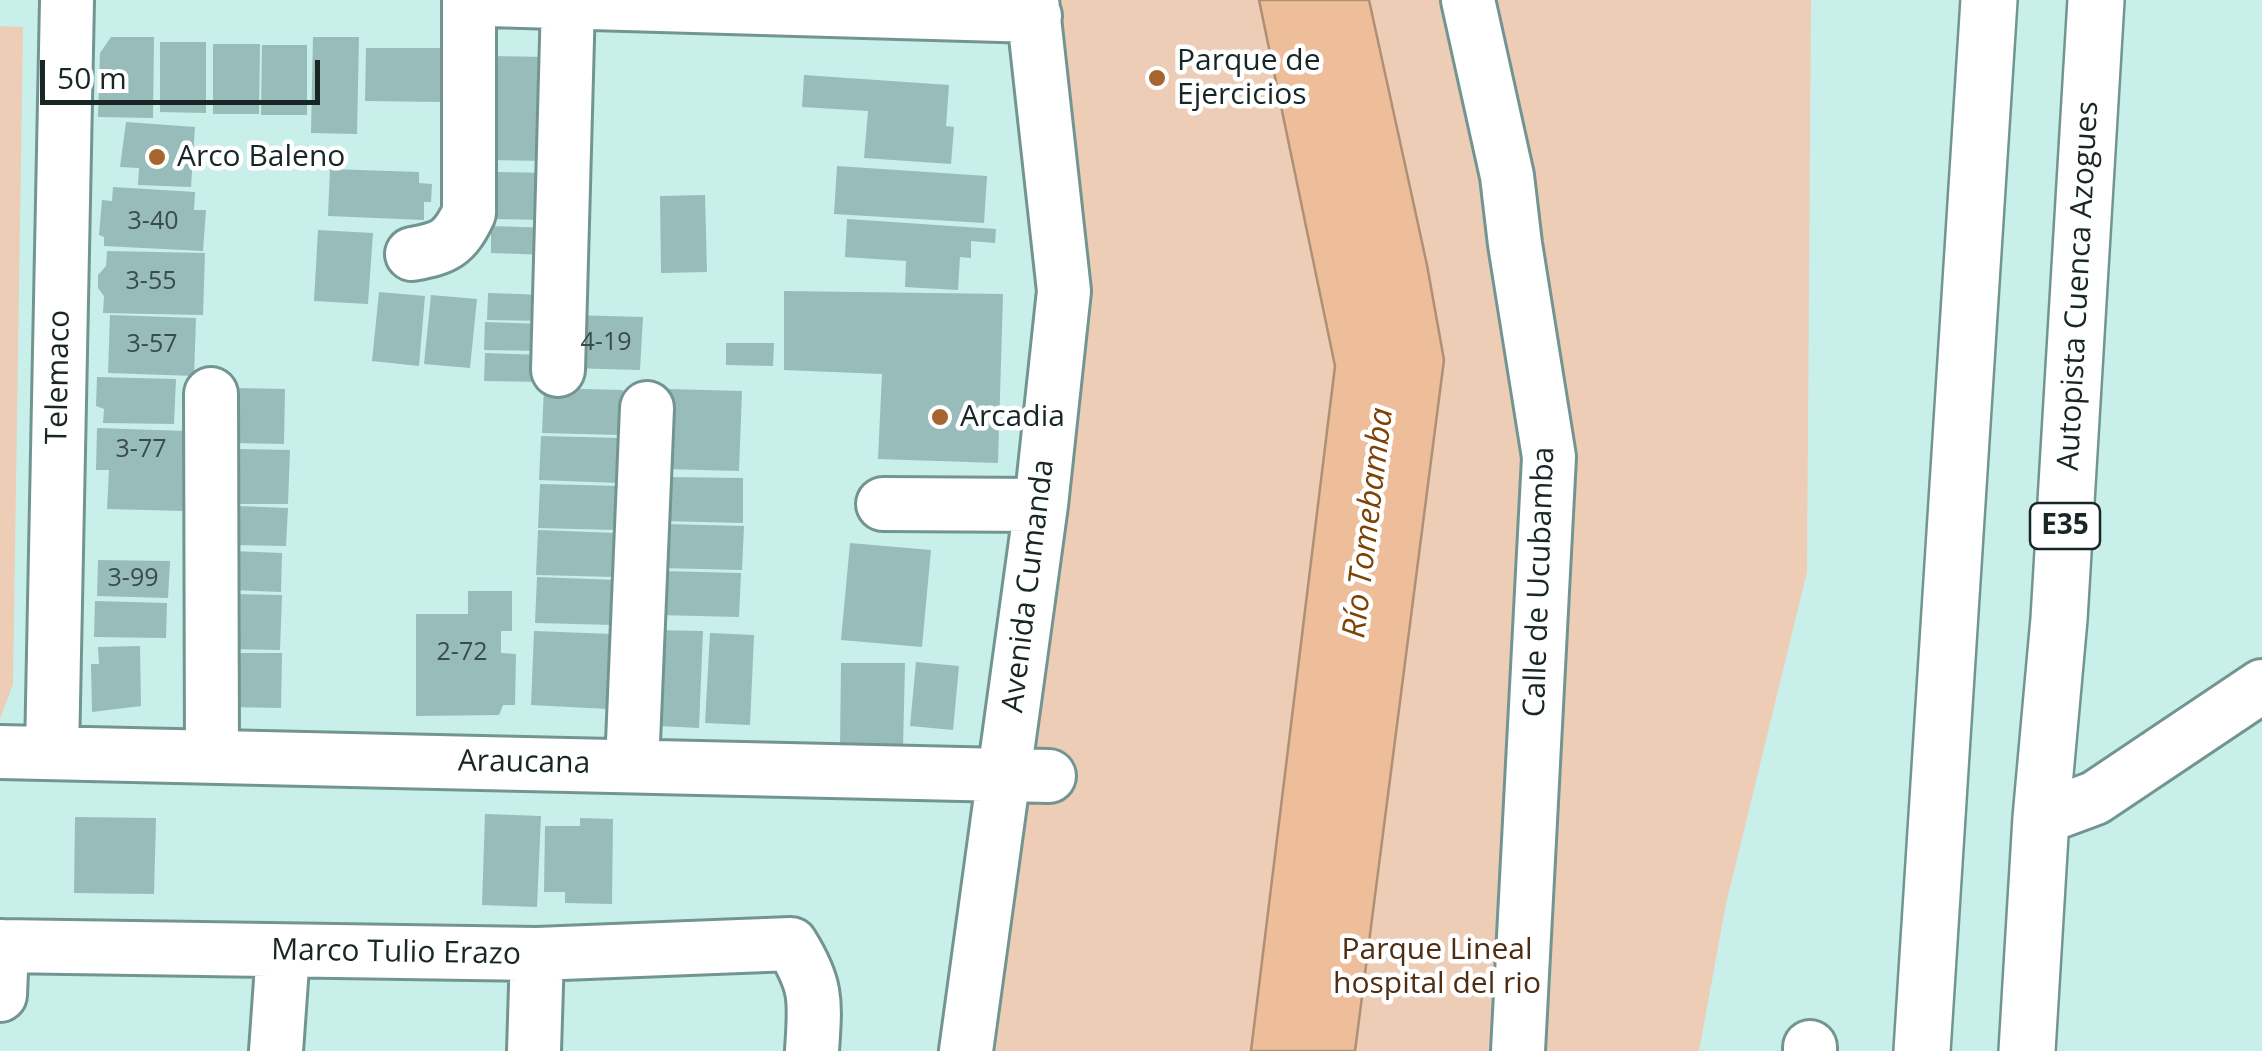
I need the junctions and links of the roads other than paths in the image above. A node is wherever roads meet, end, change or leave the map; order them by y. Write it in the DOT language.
graph roads {
  1 [pos="67,0"];
  2 [pos="470,0"];
  3 [pos="489,0"];
  4 [pos="1468,0"];
  5 [pos="1989,0"];
  6 [pos="2096,0"];
  7 [pos="568,2"];
  8 [pos="665,3"];
  9 [pos="1034,8"];
  10 [pos="412,254"];
  11 [pos="558,370"];
  12 [pos="211,394"];
  13 [pos="646,408"];
  14 [pos="883,504"];
  15 [pos="1041,506"];
  16 [pos="2262,686"];
  17 [pos="0,752"];
  18 [pos="52,754"];
  19 [pos="212,754"];
  20 [pos="632,766"];
  21 [pos="1027,776"];
  22 [pos="2041,818"];
  23 [pos="283,952"];
  24 [pos="537,954"];
  25 [pos="0,962"];
  26 [pos="276,1051"];
  27 [pos="534,1051"];
  28 [pos="812,1051"];
  29 [pos="966,1051"];
  30 [pos="1518,1051"];
  31 [pos="1922,1051"];
  32 [pos="2027,1051"];
  1 -- 18 [label="street, Telemaco"];
  2 -- 10 [label="street"];
  3 -- 7 [label="street"];
  4 -- 30 [label="street, Calle de Ucubamba"];
  5 -- 31 [label="highway"];
  6 -- 22 [label="highway, Autopista Cuenca Azogues / E35"];
  7 -- 8 [label="street"];
  7 -- 11 [label="street"];
  8 -- 9 [label="street"];
  9 -- 15 [label="street, Avenida Cumanda"];
  12 -- 19 [label="street"];
  13 -- 20 [label="street"];
  14 -- 15 [label="street"];
  15 -- 21 [label="street, Avenida Cumanda"];
  16 -- 22 [label="street"];
  17 -- 18 [label="street, Araucana"];
  18 -- 19 [label="street, Araucana"];
  19 -- 20 [label="street, Araucana"];
  20 -- 21 [label="street, Araucana"];
  21 -- 29 [label="street, Avenida Cumanda"];
  22 -- 32 [label="highway, Autopista Cuenca Azogues / E35"];
  23 -- 24 [label="street, Marco Tulio Erazo"];
  23 -- 25 [label="street, Marco Tulio Erazo"];
  23 -- 26 [label="street"];
  24 -- 27 [label="street"];
  24 -- 28 [label="street, Marco Tulio Erazo"];
}
